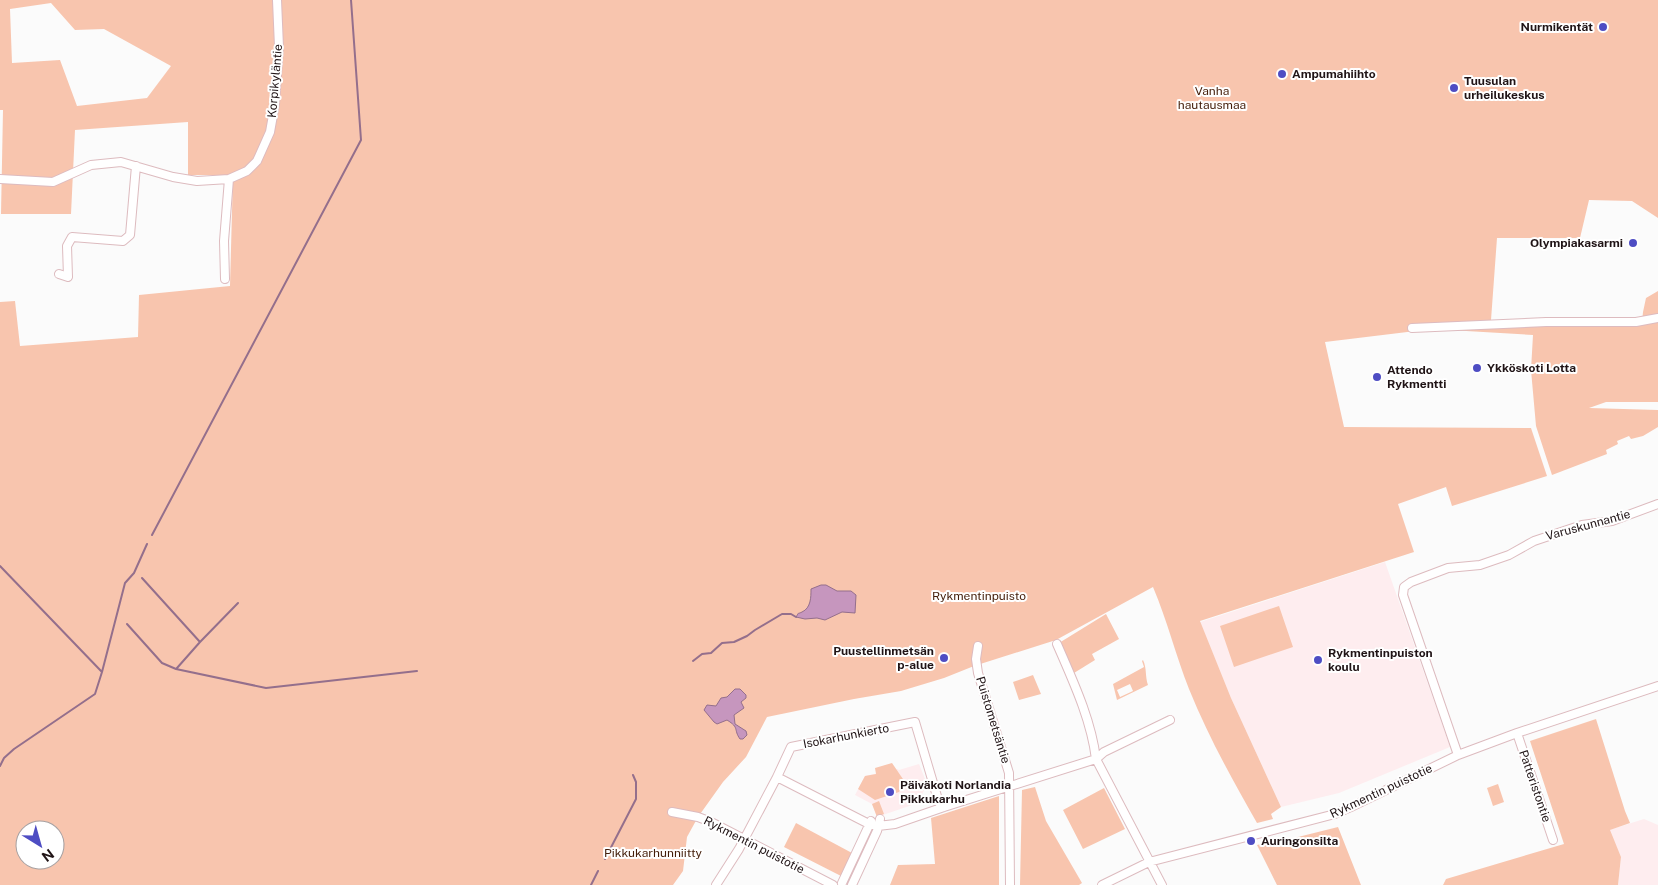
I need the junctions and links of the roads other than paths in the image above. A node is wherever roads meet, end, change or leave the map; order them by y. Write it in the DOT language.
graph roads {
  1 [pos="277,0"];
  2 [pos="136,166"];
  3 [pos="0,179"];
  4 [pos="229,179"];
  5 [pos="59,274"];
  6 [pos="226,279"];
  7 [pos="1658,318"];
  8 [pos="1412,328"];
  9 [pos="1658,504"];
  10 [pos="1057,644"];
  11 [pos="978,646"];
  12 [pos="1658,686"];
  13 [pos="1170,720"];
  14 [pos="1517,733"];
  15 [pos="1458,755"];
  16 [pos="1096,759"];
  17 [pos="777,777"];
  18 [pos="1010,786"];
  19 [pos="944,807"];
  20 [pos="672,812"];
  21 [pos="873,822"];
  22 [pos="745,839"];
  23 [pos="1553,840"];
  24 [pos="1149,862"];
  25 [pos="842,884"];
  26 [pos="716,885"];
  27 [pos="833,885"];
  28 [pos="852,885"];
  29 [pos="1010,885"];
  30 [pos="1102,885"];
  31 [pos="1162,885"];
  1 -- 4 [label="street, Korpikyläntie"];
  2 -- 3 [label="street, Korpikyläntie"];
  2 -- 4 [label="street, Korpikyläntie"];
  2 -- 5 [label="street"];
  4 -- 6 [label="street"];
  7 -- 8 [label="street"];
  9 -- 15 [label="street, Varuskunnantie"];
  10 -- 16 [label="street"];
  11 -- 18 [label="street, Puistometsäntie"];
  12 -- 14 [label="street, Rykmentin puistotie"];
  13 -- 16 [label="street"];
  14 -- 15 [label="street, Rykmentin puistotie"];
  14 -- 23 [label="street, Patteristontie"];
  15 -- 24 [label="street, Rykmentin puistotie"];
  16 -- 18 [label="street"];
  16 -- 24 [label="street"];
  17 -- 19 [label="street, Isokarhunkierto"];
  17 -- 21 [label="street"];
  17 -- 22 [label="street"];
  18 -- 19 [label="street"];
  18 -- 29 [label="street, Puistometsäntie"];
  19 -- 21 [label="street"];
  20 -- 22 [label="street, Rykmentin puistotie"];
  21 -- 25 [label="street"];
  21 -- 28 [label="street"];
  22 -- 26 [label="street"];
  22 -- 27 [label="street, Rykmentin puistotie"];
  24 -- 30 [label="street, Rykmentin puistotie"];
  24 -- 31 [label="street"];
}
